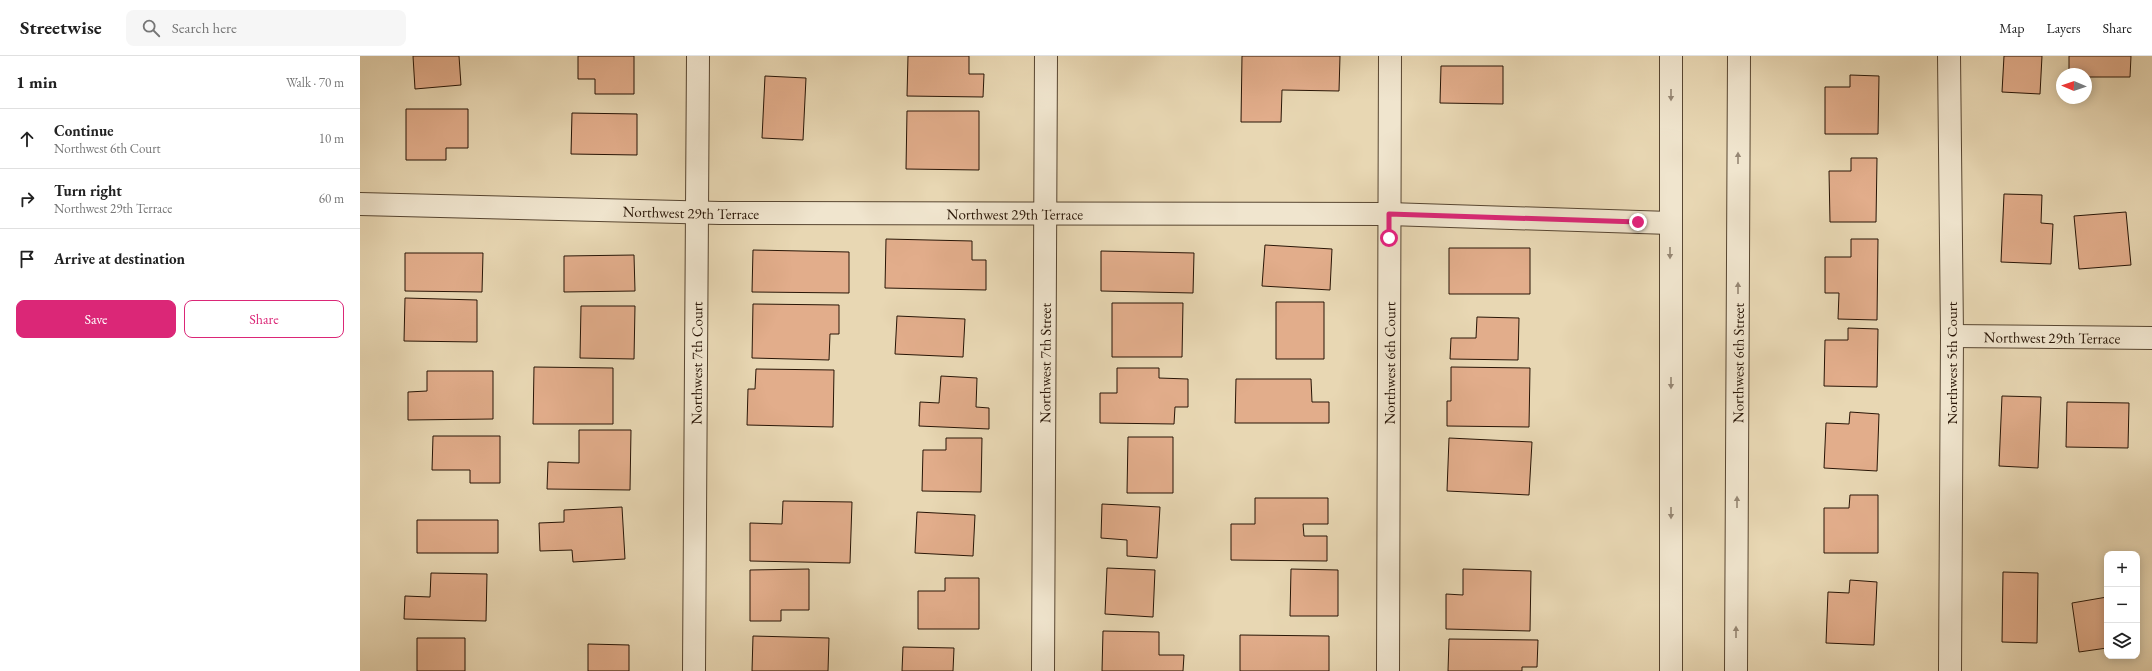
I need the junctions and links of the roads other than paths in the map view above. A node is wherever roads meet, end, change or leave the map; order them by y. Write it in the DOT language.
graph roads {
  1 [pos="698,56"];
  2 [pos="1046,56"];
  3 [pos="1390,56"];
  4 [pos="1671,56"];
  5 [pos="1739,56"];
  6 [pos="1949,56"];
  7 [pos="360,204"];
  8 [pos="1046,212"];
  9 [pos="698,213"];
  10 [pos="1389,214"];
  11 [pos="1670,223"];
  12 [pos="1952,336"];
  13 [pos="2152,338"];
  14 [pos="694,671"];
  15 [pos="1044,671"];
  16 [pos="1388,671"];
  17 [pos="1671,671"];
  18 [pos="1736,671"];
  19 [pos="1950,671"];
  1 -- 9 [label="street, Northwest 7th Court"];
  2 -- 8 [label="street, Northwest 7th Street"];
  3 -- 10 [label="street, Northwest 6th Court"];
  4 -- 11 [label="street, one-way"];
  18 -- 5 [label="street, Northwest 6th Street, one-way"];
  6 -- 12 [label="street, Northwest 5th Court"];
  7 -- 9 [label="street, Northwest 29th Terrace"];
  8 -- 9 [label="street, Northwest 29th Terrace"];
  8 -- 10 [label="street, Northwest 29th Terrace"];
  8 -- 15 [label="street, Northwest 7th Street"];
  9 -- 14 [label="street, Northwest 7th Court"];
  10 -- 11 [label="street, Northwest 29th Terrace"];
  10 -- 16 [label="street, Northwest 6th Court"];
  11 -- 17 [label="street, one-way"];
  12 -- 13 [label="street, Northwest 29th Terrace"];
  12 -- 19 [label="street, Northwest 5th Court"];
}
